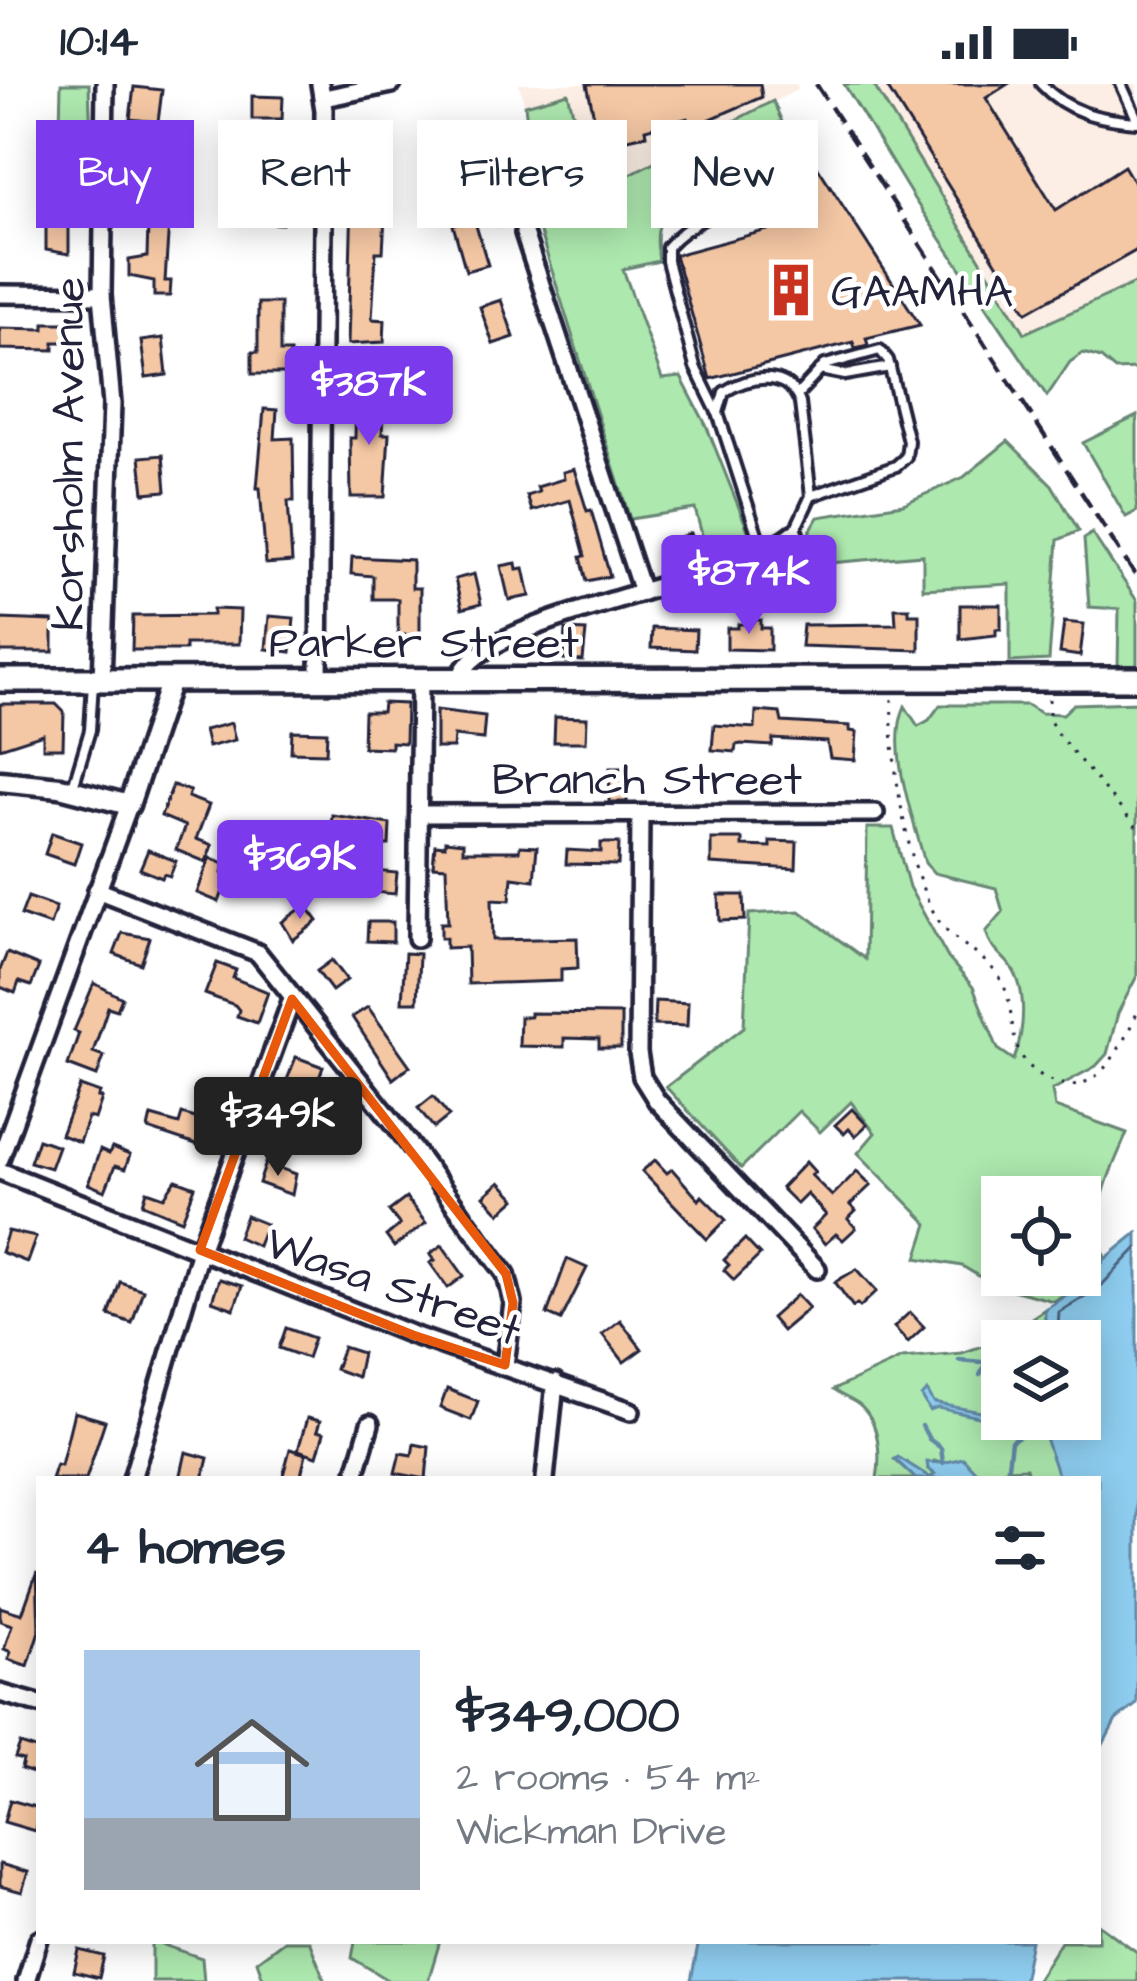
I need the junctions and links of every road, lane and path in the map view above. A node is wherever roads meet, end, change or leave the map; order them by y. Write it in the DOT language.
graph roads {
  1 [pos="105,84"];
  2 [pos="392,84"];
  3 [pos="1041,84"];
  4 [pos="1121,84"];
  5 [pos="322,91"];
  6 [pos="1137,120"];
  7 [pos="686,228"];
  8 [pos="524,233"];
  9 [pos="0,294"];
  10 [pos="102,295"];
  11 [pos="890,367"];
  12 [pos="819,370"];
  13 [pos="797,395"];
  14 [pos="718,413"];
  15 [pos="811,496"];
  16 [pos="794,532"];
  17 [pos="764,554"];
  18 [pos="642,592"];
  19 [pos="319,679"];
  20 [pos="420,679"];
  21 [pos="460,679"];
  22 [pos="893,679"];
  23 [pos="1048,679"];
  24 [pos="1137,679"];
  25 [pos="0,680"];
  26 [pos="97,680"];
  27 [pos="170,682"];
  28 [pos="0,781"];
  29 [pos="72,790"];
  30 [pos="129,805"];
  31 [pos="875,813"];
  32 [pos="418,814"];
  33 [pos="640,815"];
  34 [pos="1137,828"];
  35 [pos="97,890"];
  36 [pos="417,938"];
  37 [pos="292,999"];
  38 [pos="1137,1013"];
  39 [pos="0,1159"];
  40 [pos="0,1171"];
  41 [pos="200,1250"];
  42 [pos="817,1269"];
  43 [pos="505,1365"];
  44 [pos="555,1383"];
  45 [pos="631,1411"];
  46 [pos="370,1424"];
  47 [pos="133,1476"];
  48 [pos="354,1476"];
  49 [pos="545,1476"];
  50 [pos="0,1693"];
  51 [pos="36,1703"];
  52 [pos="37,1944"];
  53 [pos="26,1981"];
  1 -- 10 [label="street, Korsholm Avenue"];
  2 -- 5 [label="street"];
  3 -- 6 [label="lane"];
  4 -- 6 [label="lane"];
  5 -- 19 [label="street"];
  7 -- 14 [label="lane"];
  8 -- 18 [label="street"];
  9 -- 10 [label="street"];
  10 -- 26 [label="street, Korsholm Avenue"];
  11 -- 12 [label="lane"];
  11 -- 12 [label="lane"];
  11 -- 15 [label="lane"];
  12 -- 13 [label="lane"];
  13 -- 14 [label="lane"];
  13 -- 15 [label="lane"];
  14 -- 17 [label="lane"];
  15 -- 16 [label="lane"];
  16 -- 17 [label="street"];
  17 -- 18 [label="street"];
  18 -- 21 [label="street"];
  19 -- 20 [label="main road, Parker Street"];
  19 -- 27 [label="main road, Parker Street"];
  20 -- 21 [label="main road, Parker Street"];
  20 -- 32 [label="street"];
  21 -- 22 [label="main road, Parker Street"];
  22 -- 23 [label="main road, Parker Street"];
  22 -- 38 [label="path"];
  23 -- 24 [label="main road, Parker Street"];
  23 -- 34 [label="path"];
  25 -- 26 [label="main road, Parker Street"];
  26 -- 27 [label="main road, Parker Street"];
  26 -- 29 [label="lane"];
  27 -- 30 [label="street"];
  28 -- 29 [label="street"];
  29 -- 30 [label="street"];
  30 -- 35 [label="street"];
  31 -- 33 [label="street, Branch Street"];
  32 -- 33 [label="street, Branch Street"];
  32 -- 36 [label="street"];
  33 -- 42 [label="street"];
  35 -- 37 [label="street"];
  35 -- 39 [label="street"];
  37 -- 41 [label="street"];
  37 -- 43 [label="street"];
  40 -- 41 [label="street, Wasa Street"];
  41 -- 43 [label="street, Wasa Street"];
  41 -- 47 [label="street"];
  43 -- 44 [label="street, Wasa Street"];
  44 -- 45 [label="street, Wasa Street"];
  44 -- 49 [label="street"];
  46 -- 48 [label="street"];
  50 -- 51 [label="street"];
  52 -- 53 [label="street"];
}
